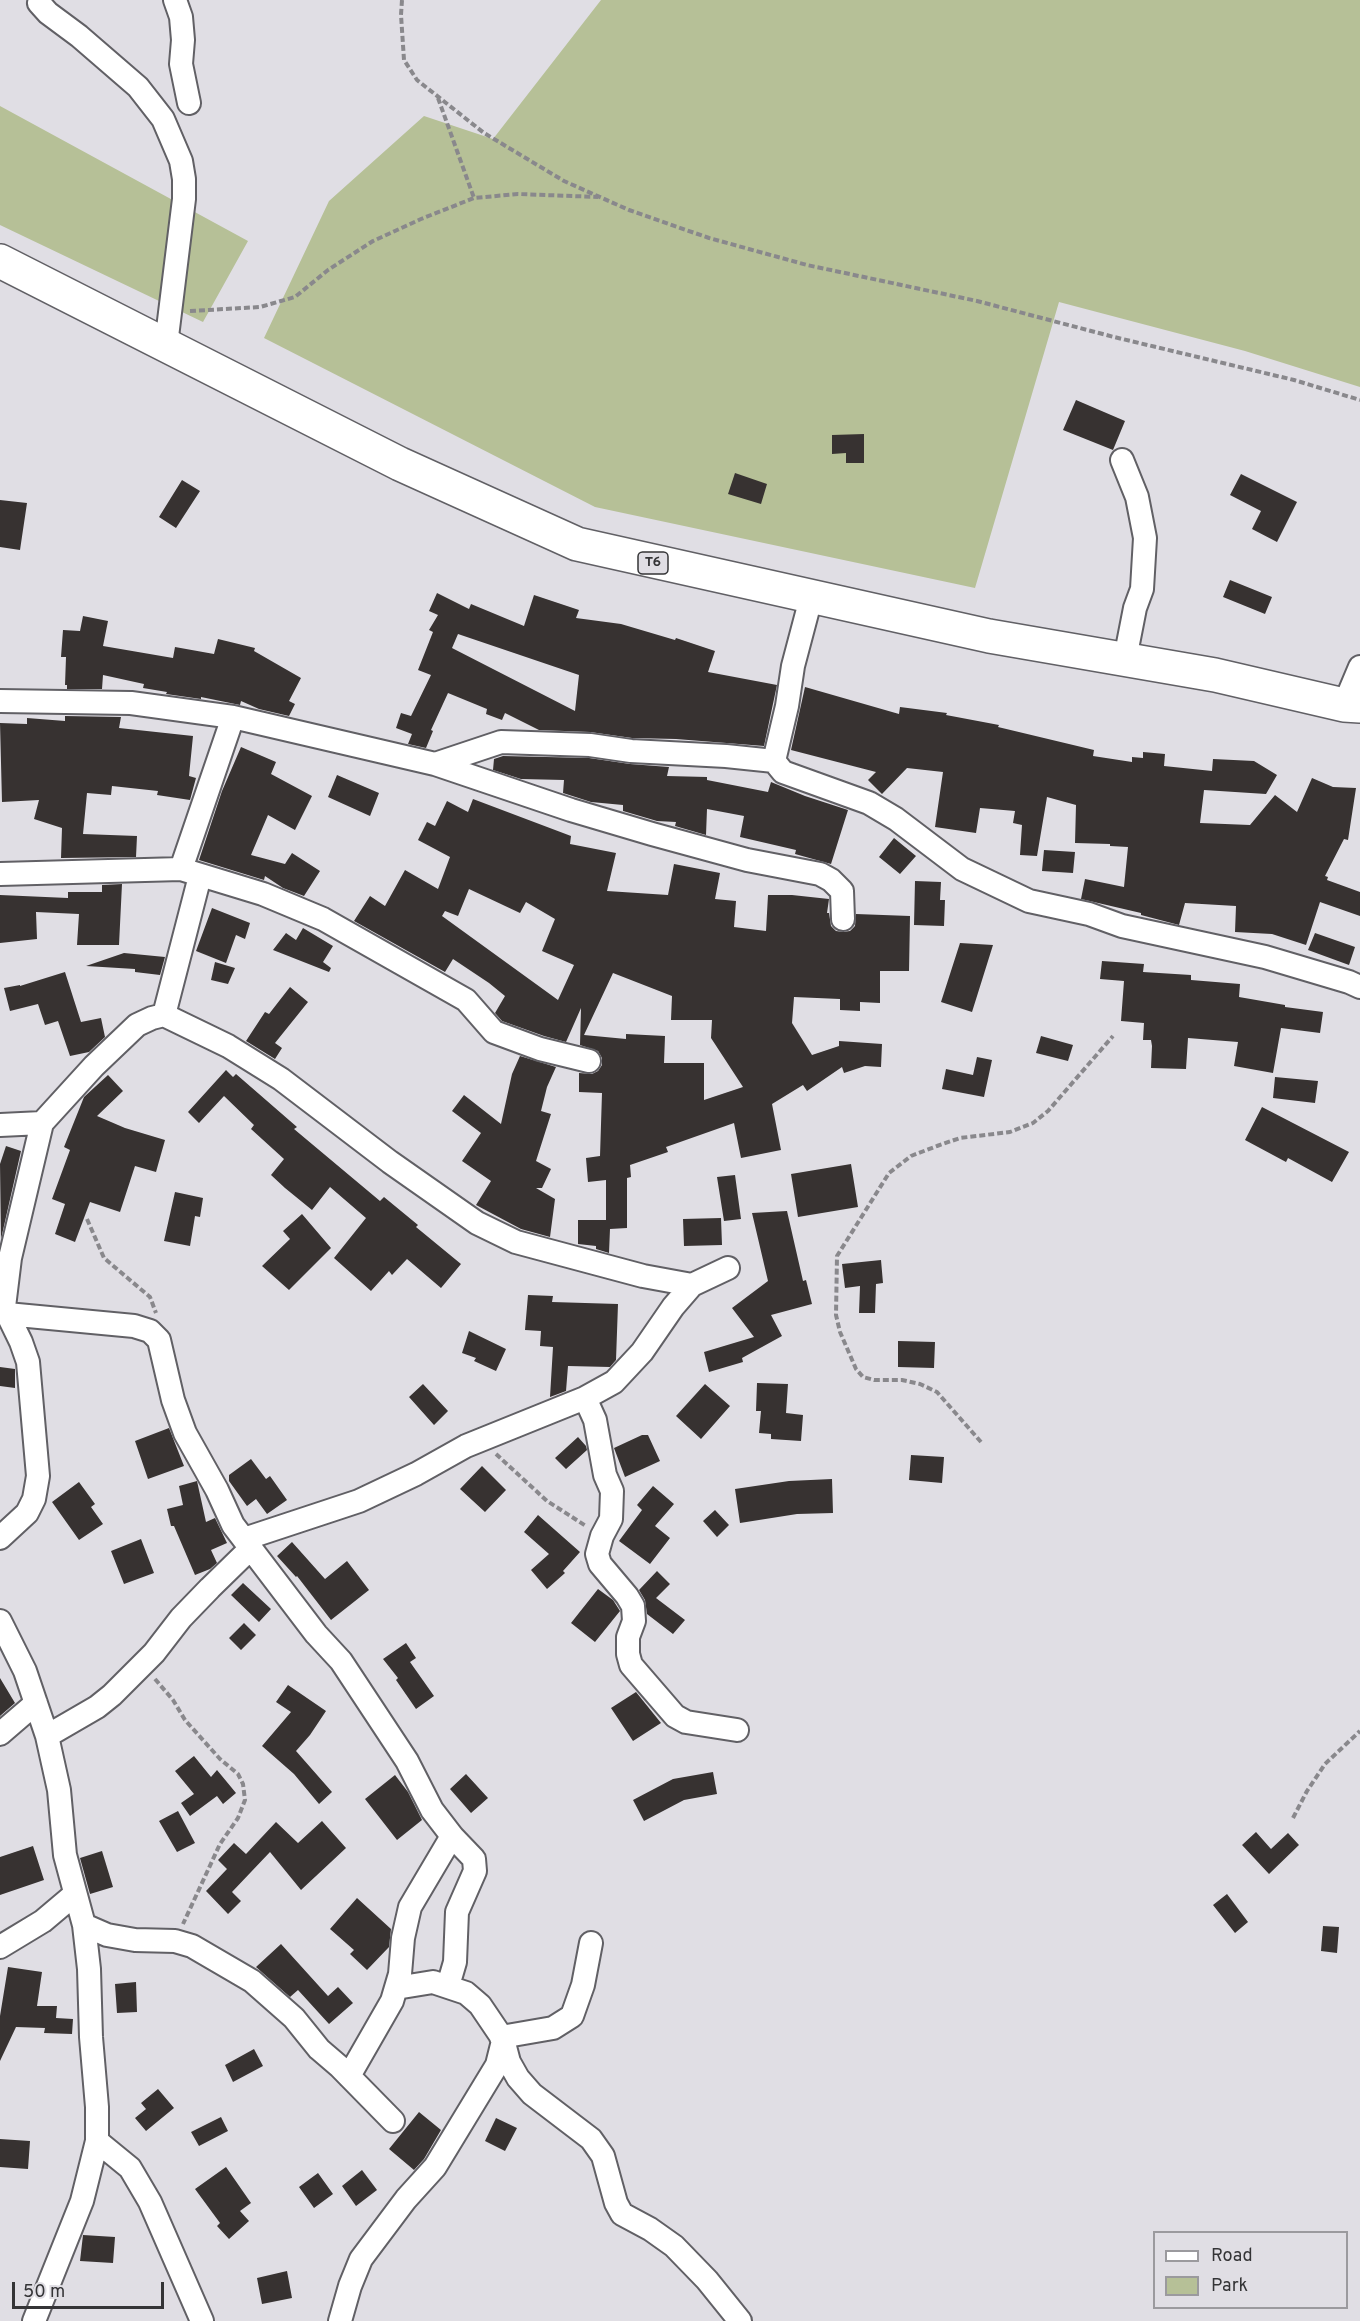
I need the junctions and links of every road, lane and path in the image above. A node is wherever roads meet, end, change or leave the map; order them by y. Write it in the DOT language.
graph roads {
  1 [pos="40,0"];
  2 [pos="175,0"];
  3 [pos="402,0"];
  4 [pos="438,98"];
  5 [pos="189,103"];
  6 [pos="474,198"];
  7 [pos="601,198"];
  8 [pos="0,261"];
  9 [pos="171,312"];
  10 [pos="166,345"];
  11 [pos="1360,400"];
  12 [pos="1122,460"];
  13 [pos="811,598"];
  14 [pos="1125,659"];
  15 [pos="1360,667"];
  16 [pos="0,701"];
  17 [pos="1352,705"];
  18 [pos="233,717"];
  19 [pos="774,761"];
  20 [pos="435,764"];
  21 [pos="190,873"];
  22 [pos="0,874"];
  23 [pos="843,919"];
  24 [pos="1356,983"];
  25 [pos="164,1016"];
  26 [pos="1113,1036"];
  27 [pos="589,1061"];
  28 [pos="42,1123"];
  29 [pos="0,1125"];
  30 [pos="87,1219"];
  31 [pos="728,1268"];
  32 [pos="692,1285"];
  33 [pos="7,1314"];
  34 [pos="159,1340"];
  35 [pos="585,1398"];
  36 [pos="482,1440"];
  37 [pos="981,1442"];
  38 [pos="602,1536"];
  39 [pos="0,1538"];
  40 [pos="247,1544"];
  41 [pos="0,1621"];
  42 [pos="143,1664"];
  43 [pos="36,1703"];
  44 [pos="737,1730"];
  45 [pos="1360,1731"];
  46 [pos="0,1734"];
  47 [pos="47,1736"];
  48 [pos="1293,1818"];
  49 [pos="452,1836"];
  50 [pos="75,1894"];
  51 [pos="84,1925"];
  52 [pos="175,1941"];
  53 [pos="591,1943"];
  54 [pos="0,1947"];
  55 [pos="448,1986"];
  56 [pos="396,1988"];
  57 [pos="502,2038"];
  58 [pos="349,2076"];
  59 [pos="393,2121"];
  60 [pos="97,2141"];
  61 [pos="34,2321"];
  62 [pos="202,2321"];
  63 [pos="340,2321"];
  64 [pos="740,2321"];
  1 -- 9 [label="street"];
  2 -- 5 [label="street"];
  3 -- 4 [label="path"];
  4 -- 6 [label="path"];
  4 -- 7 [label="path"];
  6 -- 7 [label="path"];
  6 -- 9 [label="path"];
  7 -- 11 [label="path"];
  8 -- 10 [label="highway, T6"];
  9 -- 10 [label="street"];
  10 -- 13 [label="highway, T6"];
  12 -- 14 [label="street"];
  13 -- 14 [label="highway, T6"];
  13 -- 19 [label="street"];
  14 -- 17 [label="highway, T6"];
  15 -- 17 [label="street"];
  16 -- 18 [label="street"];
  18 -- 20 [label="street"];
  18 -- 21 [label="street"];
  19 -- 20 [label="street"];
  19 -- 24 [label="street"];
  20 -- 23 [label="street"];
  21 -- 22 [label="street"];
  21 -- 25 [label="street"];
  21 -- 27 [label="street"];
  25 -- 28 [label="street"];
  25 -- 32 [label="street"];
  26 -- 37 [label="path"];
  28 -- 29 [label="street"];
  28 -- 33 [label="street"];
  30 -- 34 [label="path"];
  31 -- 32 [label="street"];
  32 -- 35 [label="street"];
  33 -- 34 [label="street"];
  33 -- 39 [label="street"];
  34 -- 40 [label="street"];
  35 -- 36 [label="street"];
  35 -- 38 [label="street"];
  36 -- 38 [label="path"];
  36 -- 40 [label="street"];
  38 -- 44 [label="street"];
  40 -- 42 [label="street"];
  40 -- 49 [label="street"];
  41 -- 43 [label="street"];
  42 -- 47 [label="street"];
  42 -- 52 [label="path"];
  43 -- 46 [label="street"];
  43 -- 47 [label="street"];
  45 -- 48 [label="path"];
  47 -- 50 [label="street"];
  49 -- 55 [label="street"];
  49 -- 56 [label="street"];
  50 -- 51 [label="street"];
  50 -- 54 [label="street"];
  51 -- 52 [label="street"];
  51 -- 60 [label="street"];
  52 -- 58 [label="street"];
  53 -- 57 [label="street"];
  55 -- 56 [label="street"];
  55 -- 57 [label="street"];
  56 -- 58 [label="street"];
  57 -- 63 [label="street"];
  57 -- 64 [label="street"];
  58 -- 59 [label="street"];
  60 -- 61 [label="street"];
  60 -- 62 [label="street"];
}
